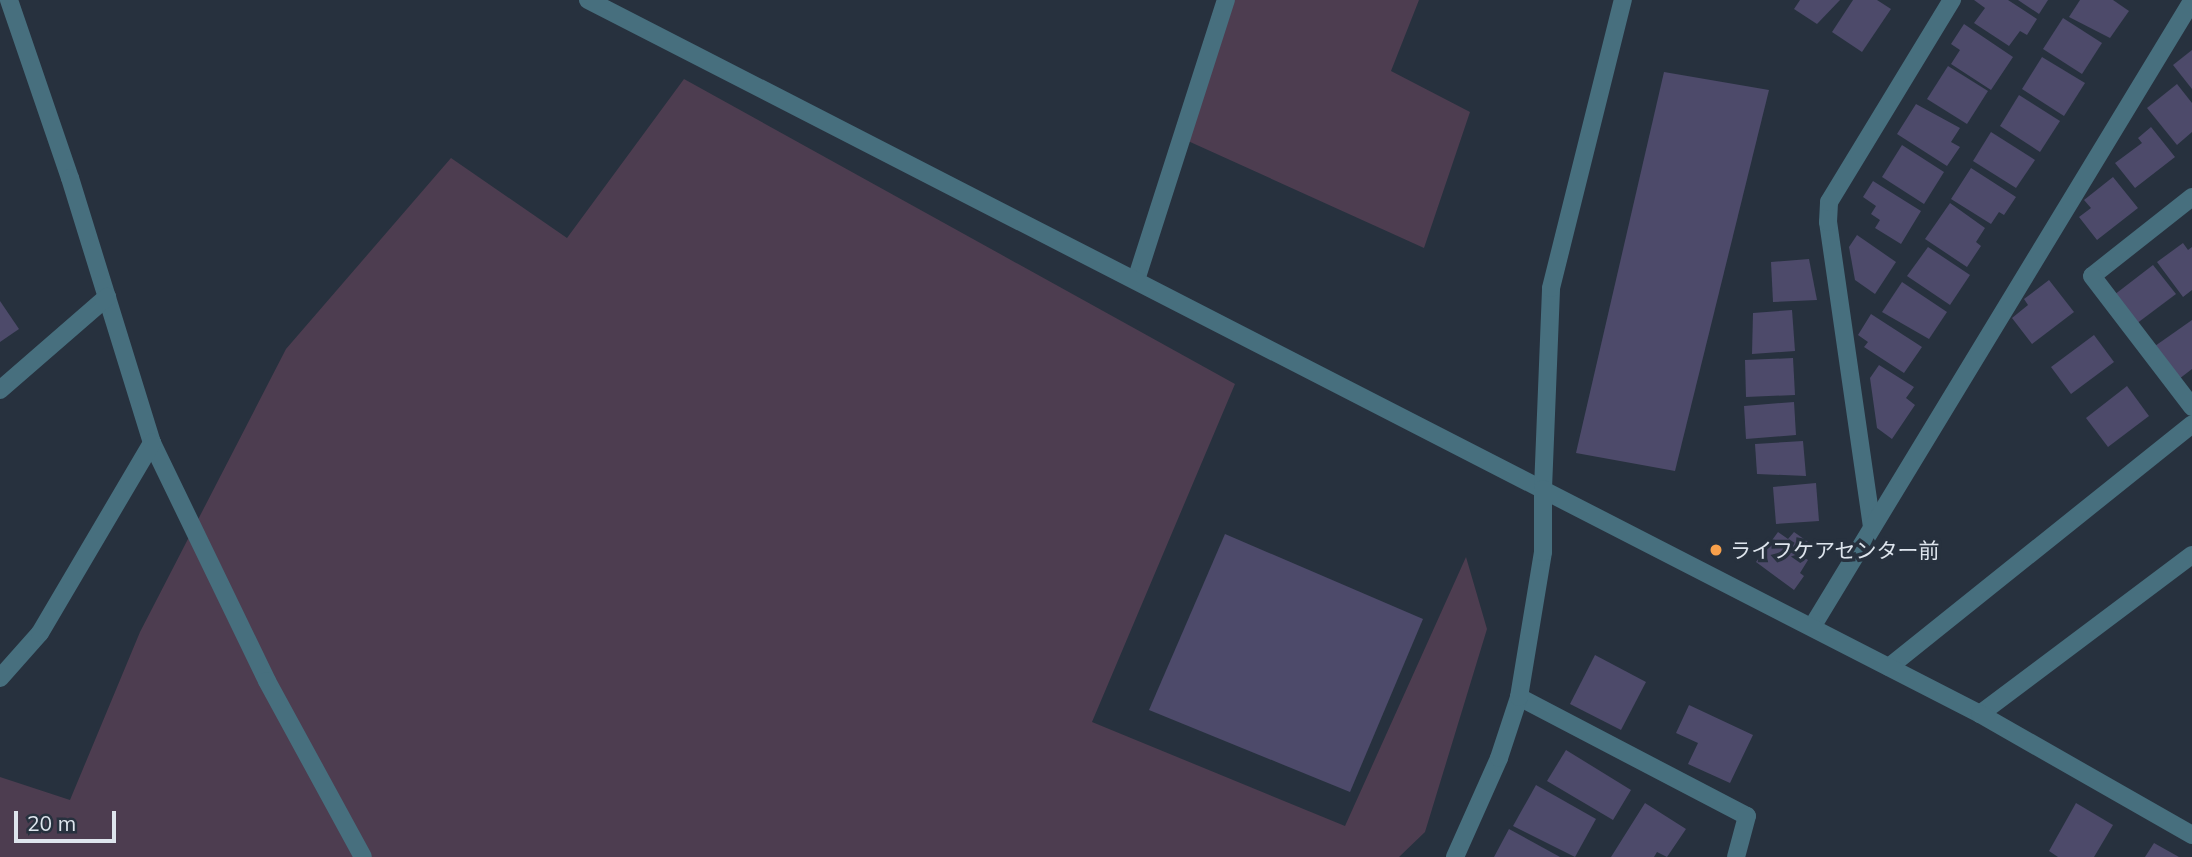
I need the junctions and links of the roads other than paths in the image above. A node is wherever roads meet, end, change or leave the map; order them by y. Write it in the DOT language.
graph roads {
  1 [pos="9,0"];
  2 [pos="588,0"];
  3 [pos="1226,0"];
  4 [pos="1623,0"];
  5 [pos="1952,0"];
  6 [pos="2192,1"];
  7 [pos="2192,197"];
  8 [pos="1136,280"];
  9 [pos="107,297"];
  10 [pos="0,390"];
  11 [pos="2192,407"];
  12 [pos="2192,424"];
  13 [pos="152,443"];
  14 [pos="1544,489"];
  15 [pos="1872,527"];
  16 [pos="2192,555"];
  17 [pos="1812,627"];
  18 [pos="1889,667"];
  19 [pos="0,678"];
  20 [pos="1519,697"];
  21 [pos="1980,714"];
  22 [pos="2192,835"];
  23 [pos="363,857"];
  24 [pos="1455,857"];
  25 [pos="1736,857"];
  1 -- 9 [label="street"];
  2 -- 8 [label="street"];
  3 -- 8 [label="street"];
  4 -- 14 [label="street"];
  5 -- 15 [label="street"];
  6 -- 15 [label="street"];
  7 -- 11 [label="street"];
  8 -- 14 [label="street"];
  9 -- 10 [label="street"];
  9 -- 13 [label="street"];
  12 -- 18 [label="street"];
  13 -- 19 [label="street"];
  13 -- 23 [label="street"];
  14 -- 17 [label="street"];
  14 -- 20 [label="street"];
  15 -- 17 [label="street"];
  16 -- 21 [label="street"];
  17 -- 18 [label="street"];
  18 -- 21 [label="street"];
  20 -- 24 [label="street"];
  20 -- 25 [label="street"];
  21 -- 22 [label="street"];
}
